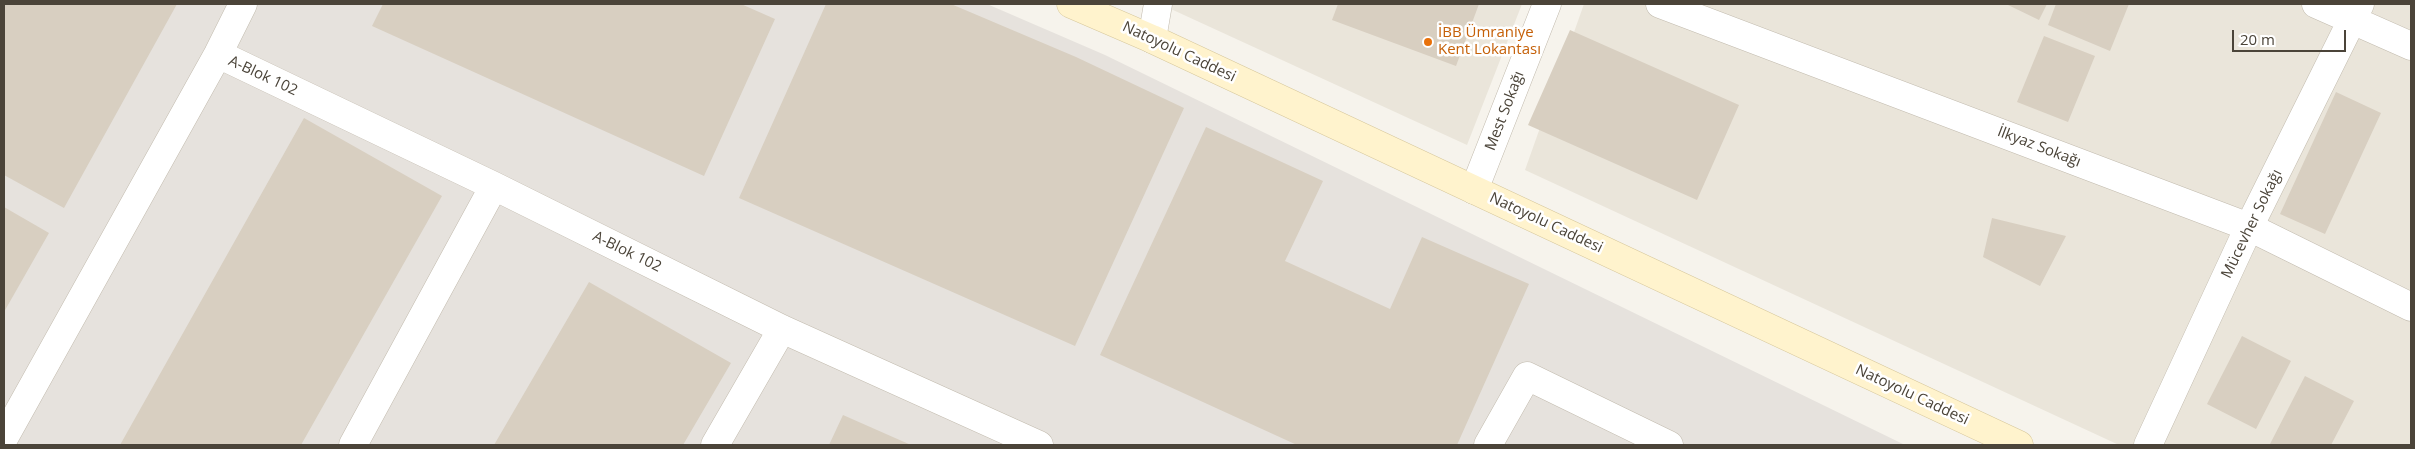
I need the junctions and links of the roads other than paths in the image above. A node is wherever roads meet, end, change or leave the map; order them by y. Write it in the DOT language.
graph roads {
  1 [pos="243,4"];
  2 [pos="1071,4"];
  3 [pos="1158,4"];
  4 [pos="1547,4"];
  5 [pos="1660,4"];
  6 [pos="2316,4"];
  7 [pos="2357,11"];
  8 [pos="1152,39"];
  9 [pos="2411,46"];
  10 [pos="218,54"];
  11 [pos="494,186"];
  12 [pos="1474,190"];
  13 [pos="2249,227"];
  14 [pos="2411,307"];
  15 [pos="782,329"];
  16 [pos="4,438"];
  17 [pos="353,445"];
  18 [pos="715,445"];
  19 [pos="1039,445"];
  20 [pos="1488,445"];
  21 [pos="1669,445"];
  22 [pos="2019,445"];
  23 [pos="2148,445"];
  1 -- 10 [label="street"];
  2 -- 8 [label="main road, Natoyolu Caddesi"];
  3 -- 8 [label="street"];
  4 -- 12 [label="street, Mest Sokağı"];
  5 -- 13 [label="street, İlkyaz Sokağı"];
  6 -- 7 [label="street"];
  7 -- 9 [label="street"];
  7 -- 13 [label="street, Mücevher Sokağı"];
  8 -- 12 [label="main road, Natoyolu Caddesi"];
  10 -- 11 [label="street, A-Blok 102"];
  10 -- 16 [label="street"];
  11 -- 15 [label="street, A-Blok 102"];
  11 -- 17 [label="street"];
  12 -- 22 [label="main road, Natoyolu Caddesi"];
  13 -- 14 [label="street, İlkyaz Sokağı"];
  13 -- 23 [label="street, Mücevher Sokağı"];
  15 -- 18 [label="street"];
  15 -- 19 [label="street, A-Blok 102"];
  20 -- 21 [label="street"];
}
